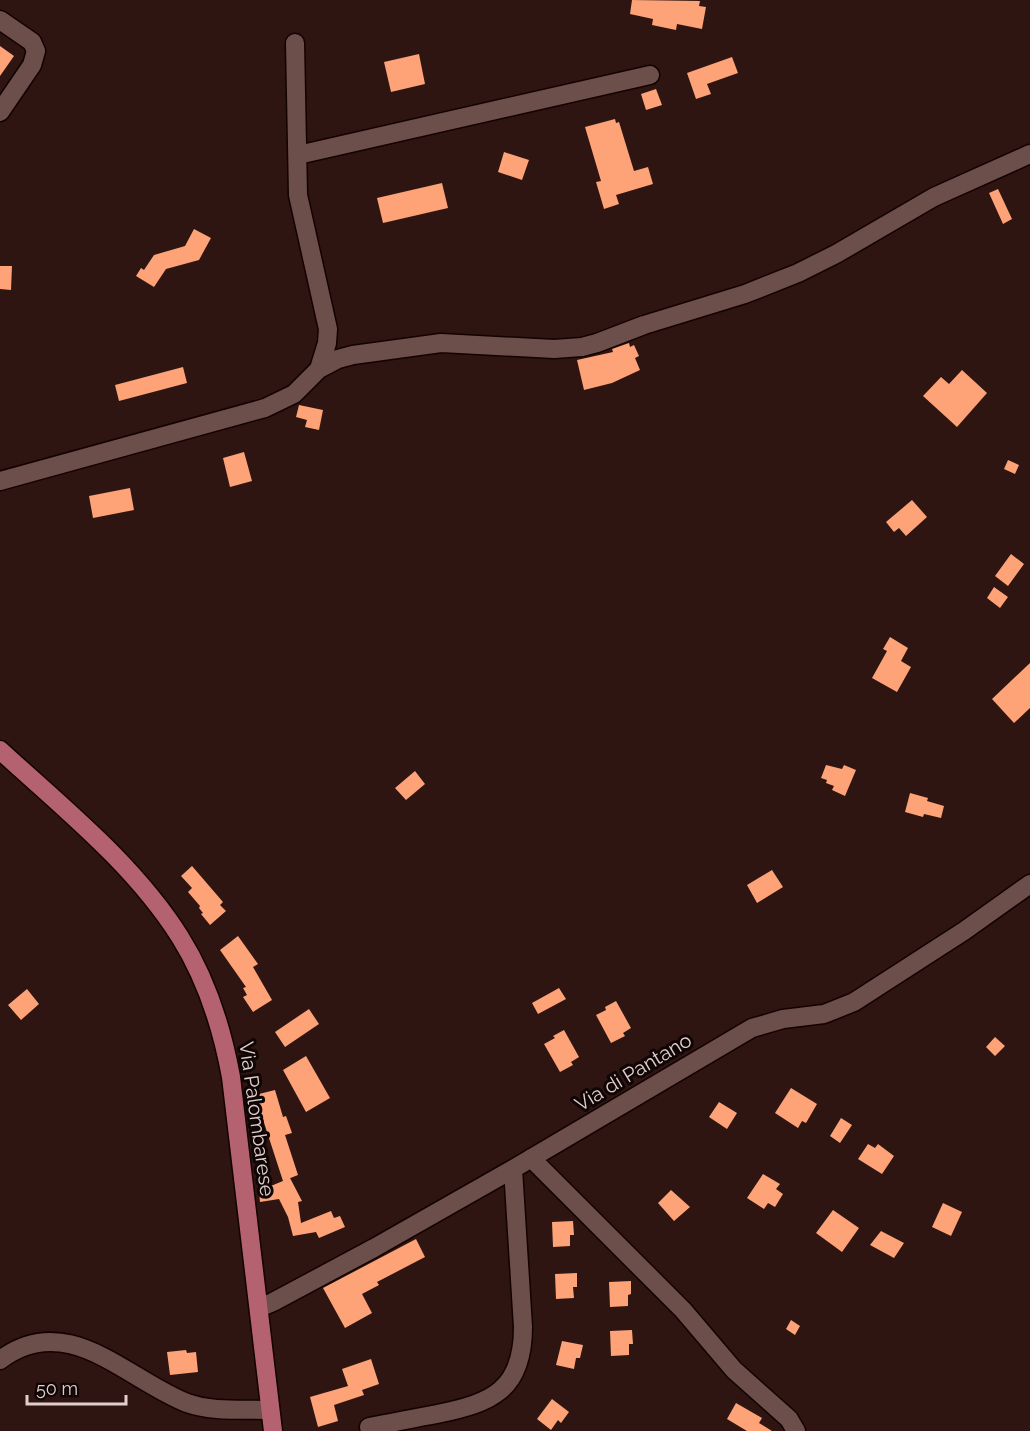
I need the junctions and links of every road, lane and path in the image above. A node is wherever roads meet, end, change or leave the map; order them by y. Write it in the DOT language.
graph roads {
  1 [pos="0,20"];
  2 [pos="295,43"];
  3 [pos="650,75"];
  4 [pos="0,112"];
  5 [pos="1030,154"];
  6 [pos="298,155"];
  7 [pos="319,369"];
  8 [pos="0,481"];
  9 [pos="0,750"];
  10 [pos="1030,884"];
  11 [pos="531,1158"];
  12 [pos="513,1169"];
  13 [pos="259,1308"];
  14 [pos="0,1360"];
  15 [pos="269,1410"];
  16 [pos="369,1427"];
  17 [pos="273,1431"];
  18 [pos="796,1431"];
  1 -- 4 [label="street"];
  2 -- 6 [label="street"];
  3 -- 6 [label="street"];
  5 -- 7 [label="street"];
  6 -- 7 [label="street"];
  7 -- 8 [label="street"];
  9 -- 13 [label="main road, Via Palombarese"];
  10 -- 11 [label="street, Via di Pantano"];
  11 -- 12 [label="street, Via di Pantano"];
  11 -- 18 [label="street"];
  12 -- 13 [label="street, Via di Pantano"];
  12 -- 16 [label="street"];
  13 -- 15 [label="main road, Via Palombarese"];
  14 -- 15 [label="street"];
  15 -- 17 [label="main road, Via Palombarese"];
}
